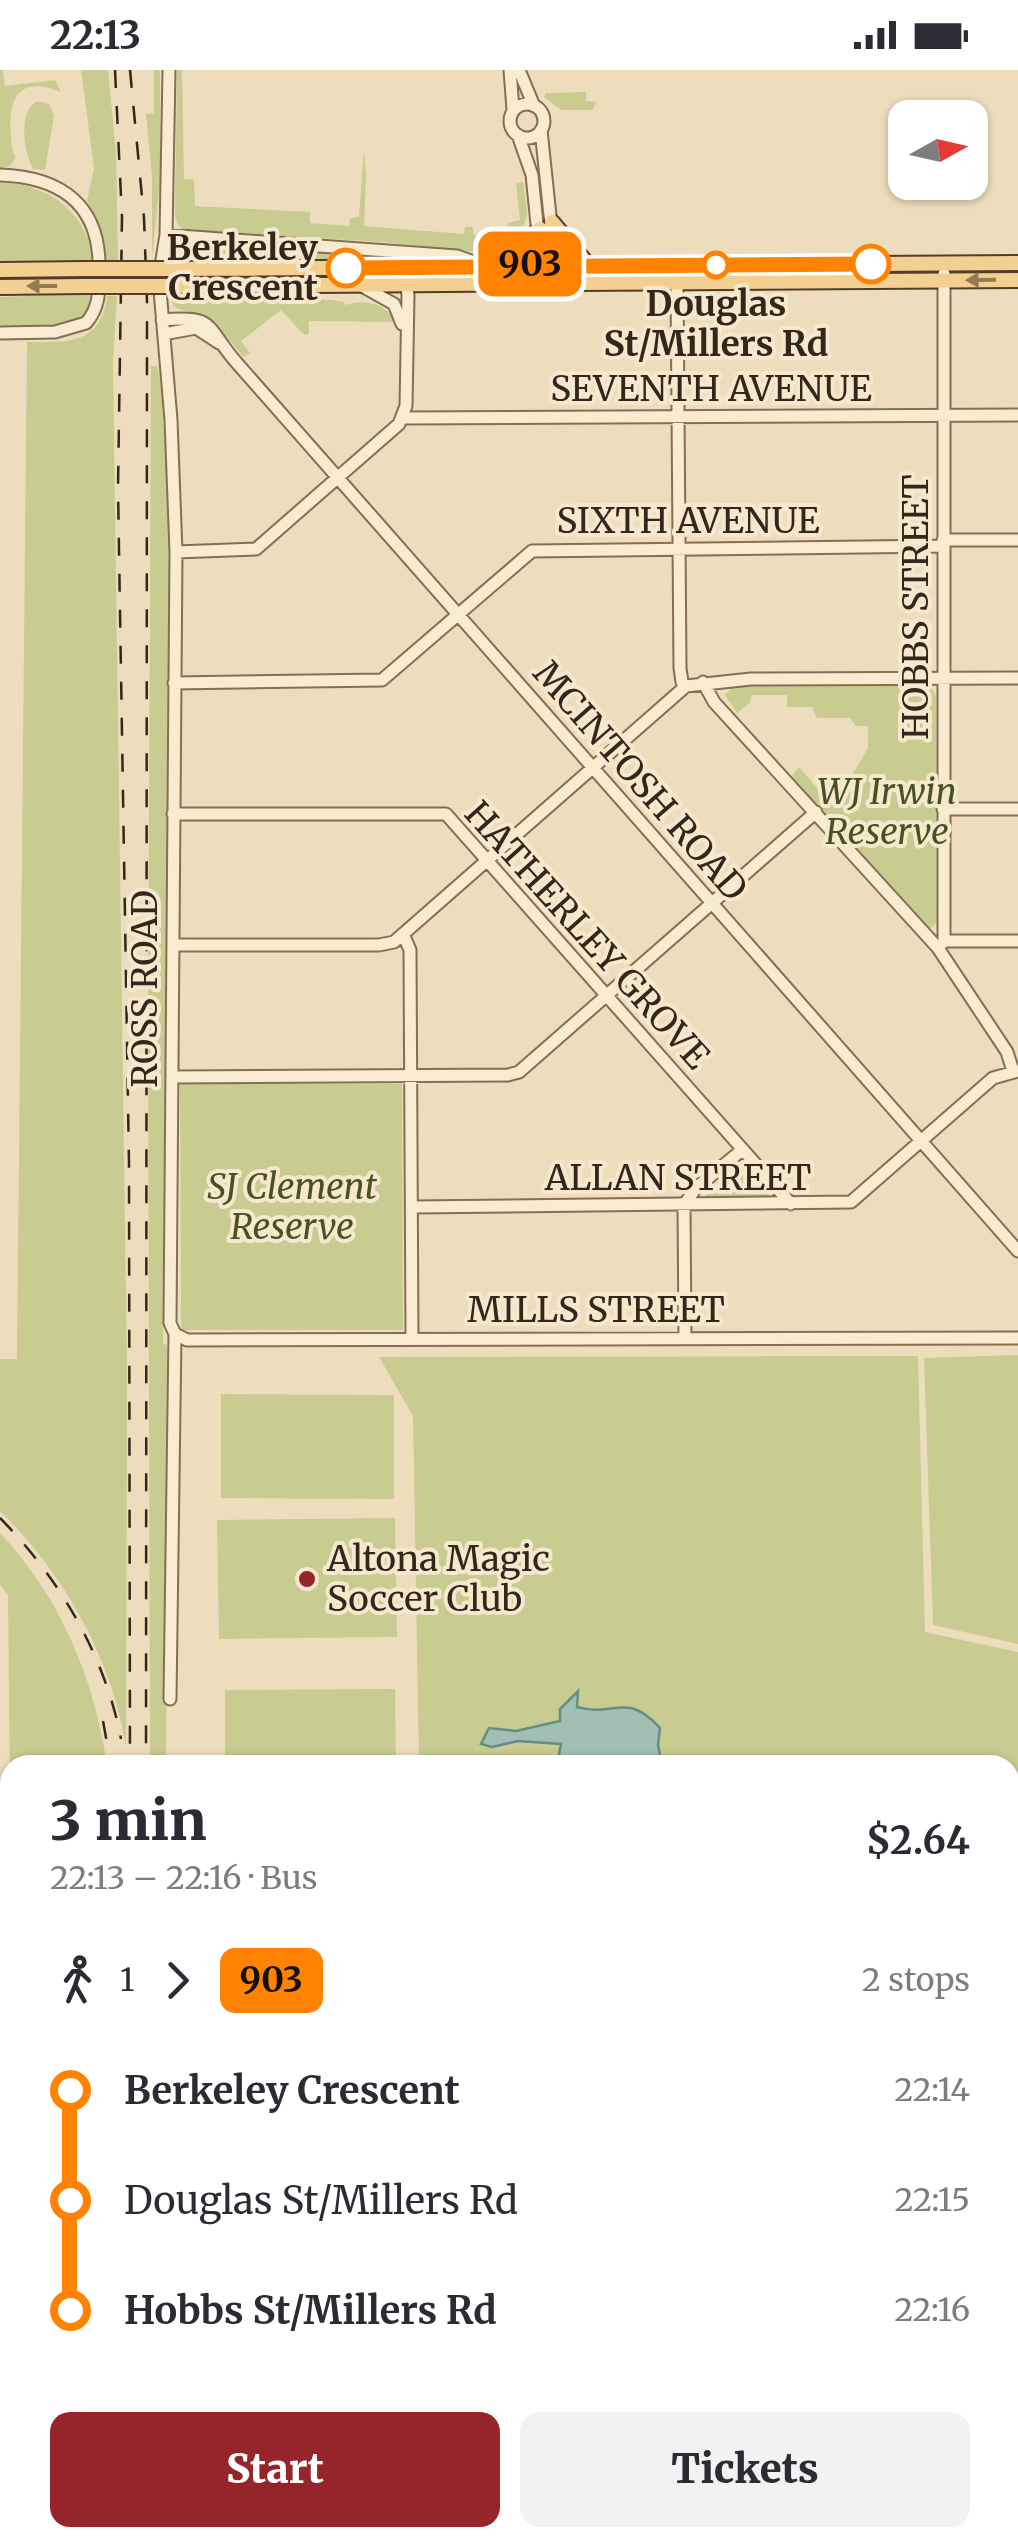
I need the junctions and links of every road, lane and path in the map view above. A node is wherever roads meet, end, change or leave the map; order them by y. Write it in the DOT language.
graph roads {
  1 [pos="168,70"];
  2 [pos="510,70"];
  3 [pos="519,70"];
  4 [pos="534,106"];
  5 [pos="513,110"];
  6 [pos="541,130"];
  7 [pos="518,135"];
  8 [pos="0,175"];
  9 [pos="546,226"];
  10 [pos="166,235"];
  11 [pos="1018,263"];
  12 [pos="944,264"];
  13 [pos="490,265"];
  14 [pos="550,265"];
  15 [pos="588,266"];
  16 [pos="382,268"];
  17 [pos="0,270"];
  18 [pos="165,278"];
  19 [pos="1018,280"];
  20 [pos="944,281"];
  21 [pos="550,282"];
  22 [pos="676,282"];
  23 [pos="406,283"];
  24 [pos="360,285"];
  25 [pos="0,286"];
  26 [pos="162,320"];
  27 [pos="0,332"];
  28 [pos="164,334"];
  29 [pos="406,343"];
  30 [pos="222,346"];
  31 [pos="1018,415"];
  32 [pos="944,416"];
  33 [pos="678,417"];
  34 [pos="404,418"];
  35 [pos="338,478"];
  36 [pos="1018,540"];
  37 [pos="943,543"];
  38 [pos="678,548"];
  39 [pos="176,552"];
  40 [pos="457,614"];
  41 [pos="943,678"];
  42 [pos="1018,678"];
  43 [pos="703,682"];
  44 [pos="174,683"];
  45 [pos="686,686"];
  46 [pos="592,768"];
  47 [pos="943,809"];
  48 [pos="1018,809"];
  49 [pos="816,812"];
  50 [pos="173,814"];
  51 [pos="487,859"];
  52 [pos="711,904"];
  53 [pos="403,934"];
  54 [pos="1018,941"];
  55 [pos="941,944"];
  56 [pos="172,945"];
  57 [pos="607,995"];
  58 [pos="1016,1071"];
  59 [pos="410,1076"];
  60 [pos="172,1078"];
  61 [pos="921,1142"];
  62 [pos="742,1150"];
  63 [pos="791,1204"];
  64 [pos="684,1206"];
  65 [pos="412,1208"];
  66 [pos="1018,1251"];
  67 [pos="175,1334"];
  68 [pos="412,1338"];
  69 [pos="684,1338"];
  70 [pos="1018,1338"];
  71 [pos="170,1699"];
  1 -- 10 [label="street, ROSS ROAD"];
  2 -- 5 [label="street"];
  3 -- 4 [label="street"];
  4 -- 5 [label="street"];
  4 -- 6 [label="street"];
  5 -- 7 [label="street"];
  6 -- 7 [label="street"];
  6 -- 9 [label="street"];
  7 -- 9 [label="street"];
  8 -- 27 [label="street"];
  9 -- 13 [label="main road"];
  9 -- 14 [label="street"];
  9 -- 15 [label="main road"];
  10 -- 13 [label="street"];
  10 -- 18 [label="street, ROSS ROAD"];
  11 -- 12 [label="main road"];
  12 -- 15 [label="main road"];
  12 -- 20 [label="street, HOBBS STREET"];
  13 -- 14 [label="main road"];
  13 -- 16 [label="main road"];
  14 -- 15 [label="main road"];
  14 -- 21 [label="street"];
  16 -- 18 [label="main road"];
  16 -- 23 [label="street"];
  17 -- 18 [label="main road, bridge"];
  18 -- 24 [label="main road"];
  18 -- 25 [label="main road, one-way, bridge"];
  18 -- 26 [label="street, ROSS ROAD"];
  19 -- 20 [label="main road, one-way"];
  20 -- 22 [label="main road"];
  20 -- 32 [label="street, HOBBS STREET"];
  21 -- 22 [label="main road"];
  21 -- 23 [label="main road"];
  22 -- 33 [label="street"];
  23 -- 24 [label="main road"];
  23 -- 29 [label="street"];
  24 -- 29 [label="street"];
  26 -- 28 [label="street, ROSS ROAD"];
  26 -- 30 [label="street, MCINTOSH ROAD"];
  28 -- 30 [label="street"];
  28 -- 39 [label="street, ROSS ROAD"];
  29 -- 34 [label="street"];
  30 -- 35 [label="street, MCINTOSH ROAD"];
  31 -- 32 [label="street, SEVENTH AVENUE"];
  32 -- 33 [label="street, SEVENTH AVENUE"];
  32 -- 37 [label="street, HOBBS STREET"];
  33 -- 34 [label="street, SEVENTH AVENUE"];
  33 -- 38 [label="street"];
  34 -- 35 [label="street"];
  35 -- 39 [label="street"];
  35 -- 40 [label="street, MCINTOSH ROAD"];
  36 -- 37 [label="street, SIXTH AVENUE"];
  37 -- 38 [label="street, SIXTH AVENUE"];
  37 -- 41 [label="street, HOBBS STREET"];
  38 -- 40 [label="street, SIXTH AVENUE"];
  38 -- 45 [label="street"];
  39 -- 44 [label="street, ROSS ROAD"];
  40 -- 44 [label="street, SIXTH AVENUE"];
  40 -- 46 [label="street, MCINTOSH ROAD"];
  41 -- 42 [label="street"];
  41 -- 43 [label="street"];
  41 -- 47 [label="street, HOBBS STREET"];
  43 -- 45 [label="street"];
  43 -- 49 [label="street"];
  44 -- 50 [label="street, ROSS ROAD"];
  45 -- 46 [label="street"];
  46 -- 51 [label="street"];
  46 -- 52 [label="street, MCINTOSH ROAD"];
  47 -- 48 [label="street"];
  47 -- 55 [label="street, HOBBS STREET"];
  49 -- 52 [label="street"];
  49 -- 55 [label="street"];
  50 -- 51 [label="street, HATHERLEY GROVE"];
  50 -- 56 [label="street, ROSS ROAD"];
  51 -- 53 [label="street"];
  51 -- 57 [label="street, HATHERLEY GROVE"];
  52 -- 57 [label="street"];
  52 -- 61 [label="street, MCINTOSH ROAD"];
  53 -- 56 [label="street"];
  53 -- 59 [label="street"];
  54 -- 55 [label="street"];
  55 -- 58 [label="street"];
  56 -- 60 [label="street, ROSS ROAD"];
  57 -- 59 [label="street"];
  57 -- 62 [label="street, HATHERLEY GROVE"];
  58 -- 61 [label="street, ALLAN STREET"];
  59 -- 60 [label="street"];
  59 -- 65 [label="street"];
  60 -- 67 [label="street, ROSS ROAD"];
  61 -- 63 [label="street, ALLAN STREET"];
  61 -- 66 [label="street, MCINTOSH ROAD"];
  62 -- 63 [label="street, HATHERLEY GROVE"];
  62 -- 64 [label="street"];
  63 -- 64 [label="street, ALLAN STREET"];
  64 -- 65 [label="street, ALLAN STREET"];
  64 -- 69 [label="street"];
  65 -- 68 [label="street"];
  67 -- 68 [label="street, MILLS STREET"];
  67 -- 71 [label="street, ROSS ROAD"];
  68 -- 69 [label="street, MILLS STREET"];
  69 -- 70 [label="street, MILLS STREET"];
}
